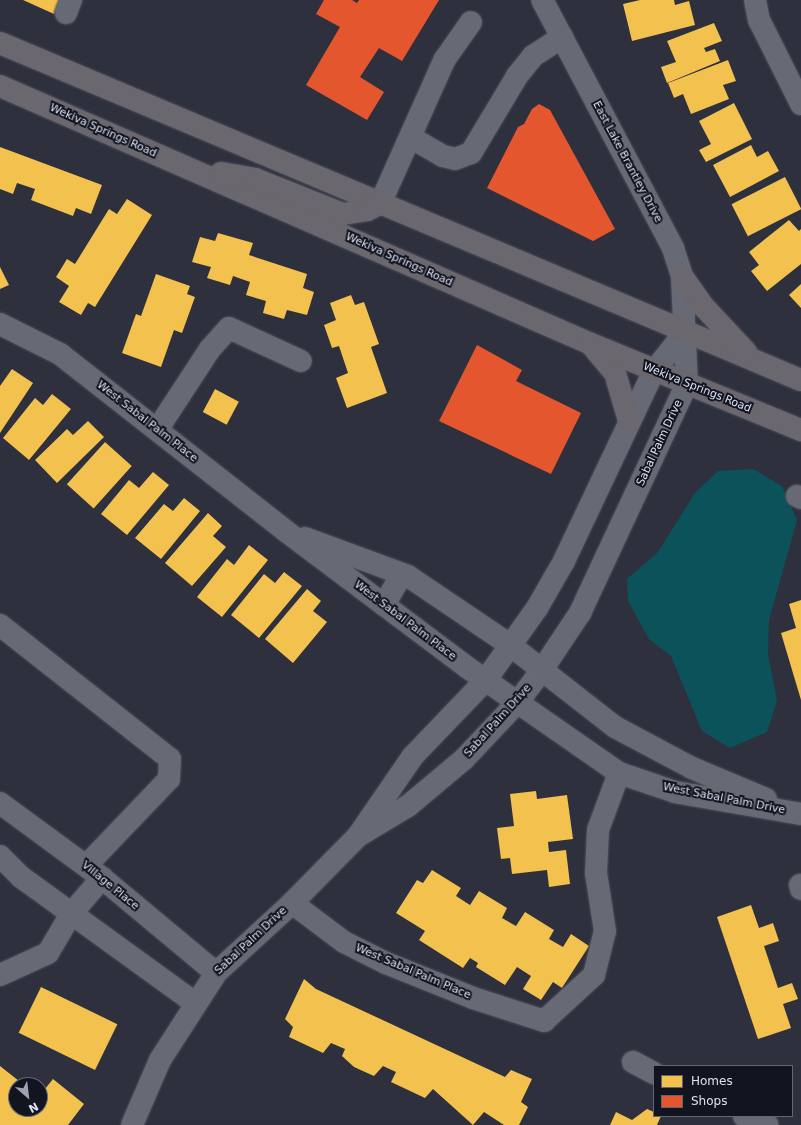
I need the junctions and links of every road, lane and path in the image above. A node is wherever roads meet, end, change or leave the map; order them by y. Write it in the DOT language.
graph roads {
  1 [pos="542,0"];
  2 [pos="755,0"];
  3 [pos="471,22"];
  4 [pos="562,37"];
  5 [pos="0,43"];
  6 [pos="0,86"];
  7 [pos="801,104"];
  8 [pos="410,138"];
  9 [pos="183,166"];
  10 [pos="380,204"];
  11 [pos="682,276"];
  12 [pos="0,324"];
  13 [pos="685,332"];
  14 [pos="591,344"];
  15 [pos="301,361"];
  16 [pos="757,362"];
  17 [pos="654,371"];
  18 [pos="801,380"];
  19 [pos="687,384"];
  20 [pos="629,421"];
  21 [pos="157,430"];
  22 [pos="801,430"];
  23 [pos="287,532"];
  24 [pos="402,574"];
  25 [pos="384,605"];
  26 [pos="0,625"];
  27 [pos="510,645"];
  28 [pos="542,670"];
  29 [pos="485,681"];
  30 [pos="517,703"];
  31 [pos="619,773"];
  32 [pos="0,803"];
  33 [pos="801,814"];
  34 [pos="358,836"];
  35 [pos="0,856"];
  36 [pos="94,872"];
  37 [pos="292,903"];
  38 [pos="71,914"];
  39 [pos="216,973"];
  40 [pos="0,975"];
  41 [pos="195,1003"];
  42 [pos="633,1062"];
  43 [pos="653,1072"];
  44 [pos="747,1117"];
  45 [pos="132,1125"];
  46 [pos="767,1125"];
  1 -- 4 [label="street, East Lake Brantley Drive"];
  2 -- 7 [label="street"];
  3 -- 8 [label="street"];
  4 -- 8 [label="street"];
  4 -- 11 [label="street, East Lake Brantley Drive"];
  5 -- 10 [label="main road"];
  6 -- 9 [label="main road, Wekiva Springs Road"];
  8 -- 10 [label="street"];
  9 -- 10 [label="main road"];
  9 -- 14 [label="main road, Wekiva Springs Road"];
  10 -- 13 [label="main road"];
  11 -- 13 [label="street, East Lake Brantley Drive"];
  11 -- 16 [label="main road"];
  12 -- 21 [label="street, West Sabal Palm Place"];
  13 -- 16 [label="main road"];
  13 -- 17 [label="street, Sabal Palm Drive"];
  13 -- 19 [label="street, Sabal Palm Drive"];
  14 -- 17 [label="main road, Wekiva Springs Road"];
  14 -- 20 [label="main road"];
  15 -- 21 [label="street"];
  16 -- 18 [label="main road"];
  17 -- 19 [label="main road, Wekiva Springs Road"];
  17 -- 20 [label="street, Sabal Palm Drive"];
  19 -- 22 [label="main road, Wekiva Springs Road"];
  19 -- 28 [label="street, Sabal Palm Drive"];
  20 -- 27 [label="street, Sabal Palm Drive"];
  21 -- 23 [label="street, West Sabal Palm Place"];
  23 -- 24 [label="street, West Sabal Palm Place"];
  23 -- 25 [label="street, West Sabal Palm Place"];
  24 -- 25 [label="street"];
  24 -- 27 [label="street, West Sabal Palm Place"];
  25 -- 29 [label="street, West Sabal Palm Place"];
  26 -- 36 [label="street"];
  27 -- 28 [label="street, West Sabal Palm Drive"];
  27 -- 29 [label="street, Sabal Palm Drive"];
  28 -- 30 [label="street, Sabal Palm Drive"];
  28 -- 33 [label="street, West Sabal Palm Drive"];
  29 -- 30 [label="street, West Sabal Palm Drive"];
  29 -- 34 [label="street, Sabal Palm Drive"];
  30 -- 31 [label="street, West Sabal Palm Drive"];
  30 -- 34 [label="street, Sabal Palm Drive"];
  31 -- 33 [label="street, West Sabal Palm Drive"];
  31 -- 37 [label="street, West Sabal Palm Place"];
  32 -- 36 [label="street, Village Place"];
  34 -- 37 [label="street, Sabal Palm Drive"];
  35 -- 38 [label="street"];
  36 -- 38 [label="street"];
  36 -- 39 [label="street, Village Place"];
  37 -- 39 [label="street, Sabal Palm Drive"];
  38 -- 40 [label="street"];
  38 -- 41 [label="street"];
  39 -- 41 [label="street, Sabal Palm Drive"];
  41 -- 45 [label="street, Sabal Palm Drive"];
  42 -- 43 [label="street"];
  44 -- 46 [label="street"];
}
